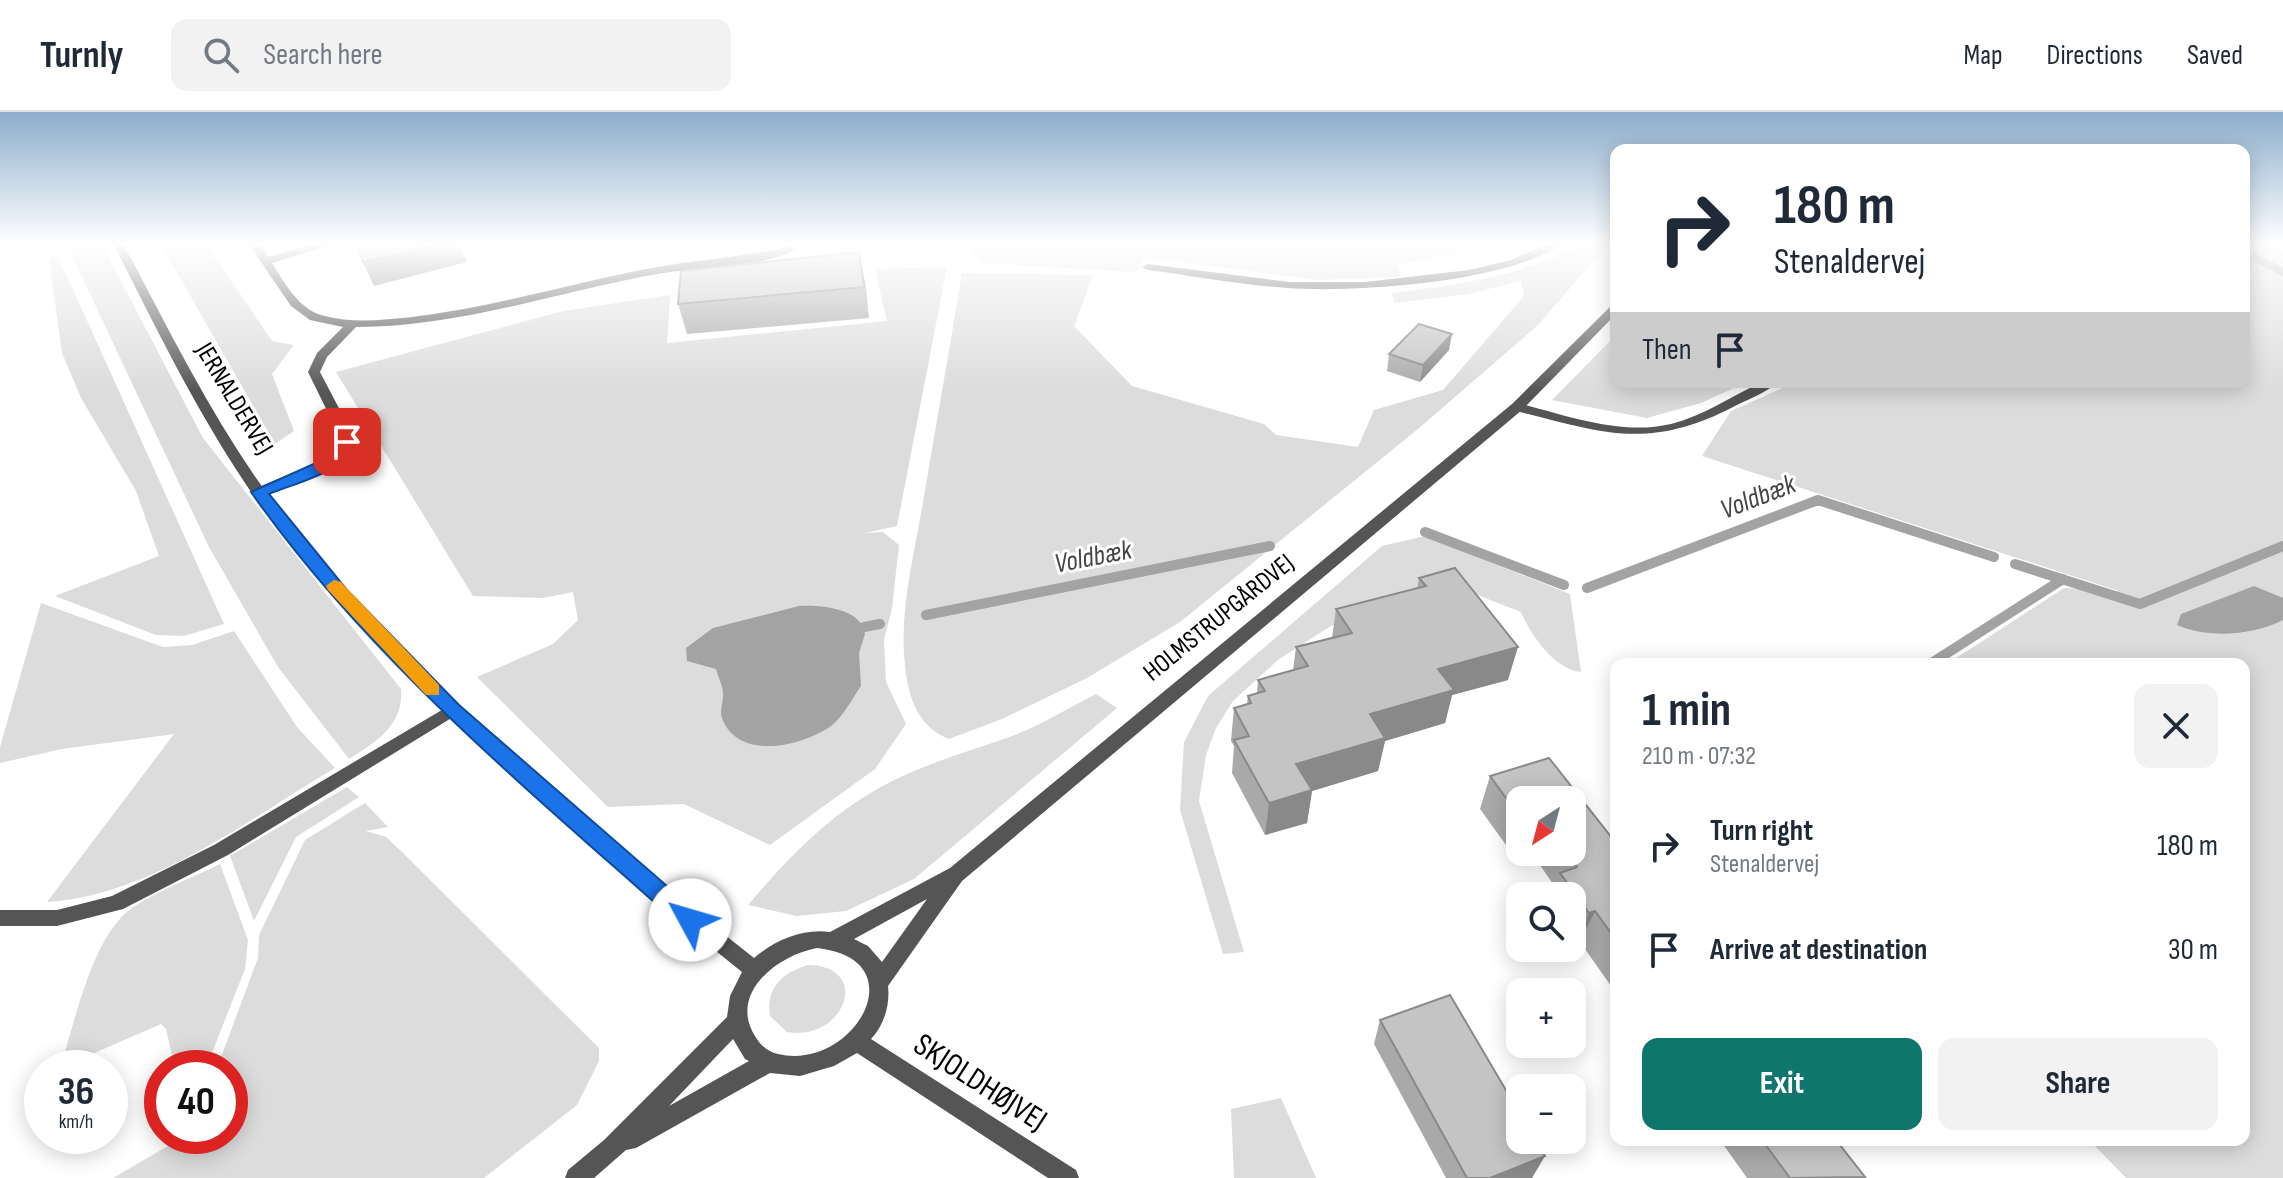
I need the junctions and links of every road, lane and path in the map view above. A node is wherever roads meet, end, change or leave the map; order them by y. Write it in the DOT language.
graph roads {
  1 [pos="145,293"];
  2 [pos="287,293"];
  3 [pos="548,293"];
  4 [pos="1610,313"];
  5 [pos="350,327"];
  6 [pos="1760,388"];
  7 [pos="1517,407"];
  8 [pos="259,492"];
  9 [pos="452,710"];
  10 [pos="957,874"];
  11 [pos="0,918"];
  12 [pos="834,940"];
  13 [pos="755,970"];
  14 [pos="879,982"];
  15 [pos="737,1021"];
  16 [pos="857,1041"];
  17 [pos="769,1062"];
  18 [pos="612,1148"];
  19 [pos="576,1178"];
  20 [pos="1068,1178"];
  1 -- 8 [label="street, JERNALDERVEJ"];
  2 -- 5 [label="street"];
  3 -- 5 [label="street"];
  4 -- 7 [label="street, HOLMSTRUPGÅRDVEJ"];
  5 -- 8 [label="street"];
  6 -- 7 [label="street"];
  7 -- 10 [label="street, HOLMSTRUPGÅRDVEJ"];
  8 -- 9 [label="street, JERNALDERVEJ"];
  9 -- 11 [label="street"];
  9 -- 13 [label="street, JERNALDERVEJ"];
  10 -- 12 [label="street, HOLMSTRUPGÅRDVEJ"];
  10 -- 14 [label="street, HOLMSTRUPGÅRDVEJ"];
  12 -- 13 [label="street"];
  12 -- 14 [label="street"];
  13 -- 15 [label="street"];
  14 -- 16 [label="street"];
  15 -- 17 [label="street"];
  15 -- 18 [label="street"];
  16 -- 17 [label="street"];
  16 -- 20 [label="street, SKJOLDHØJVEJ"];
  17 -- 18 [label="street"];
  18 -- 19 [label="street"];
}
